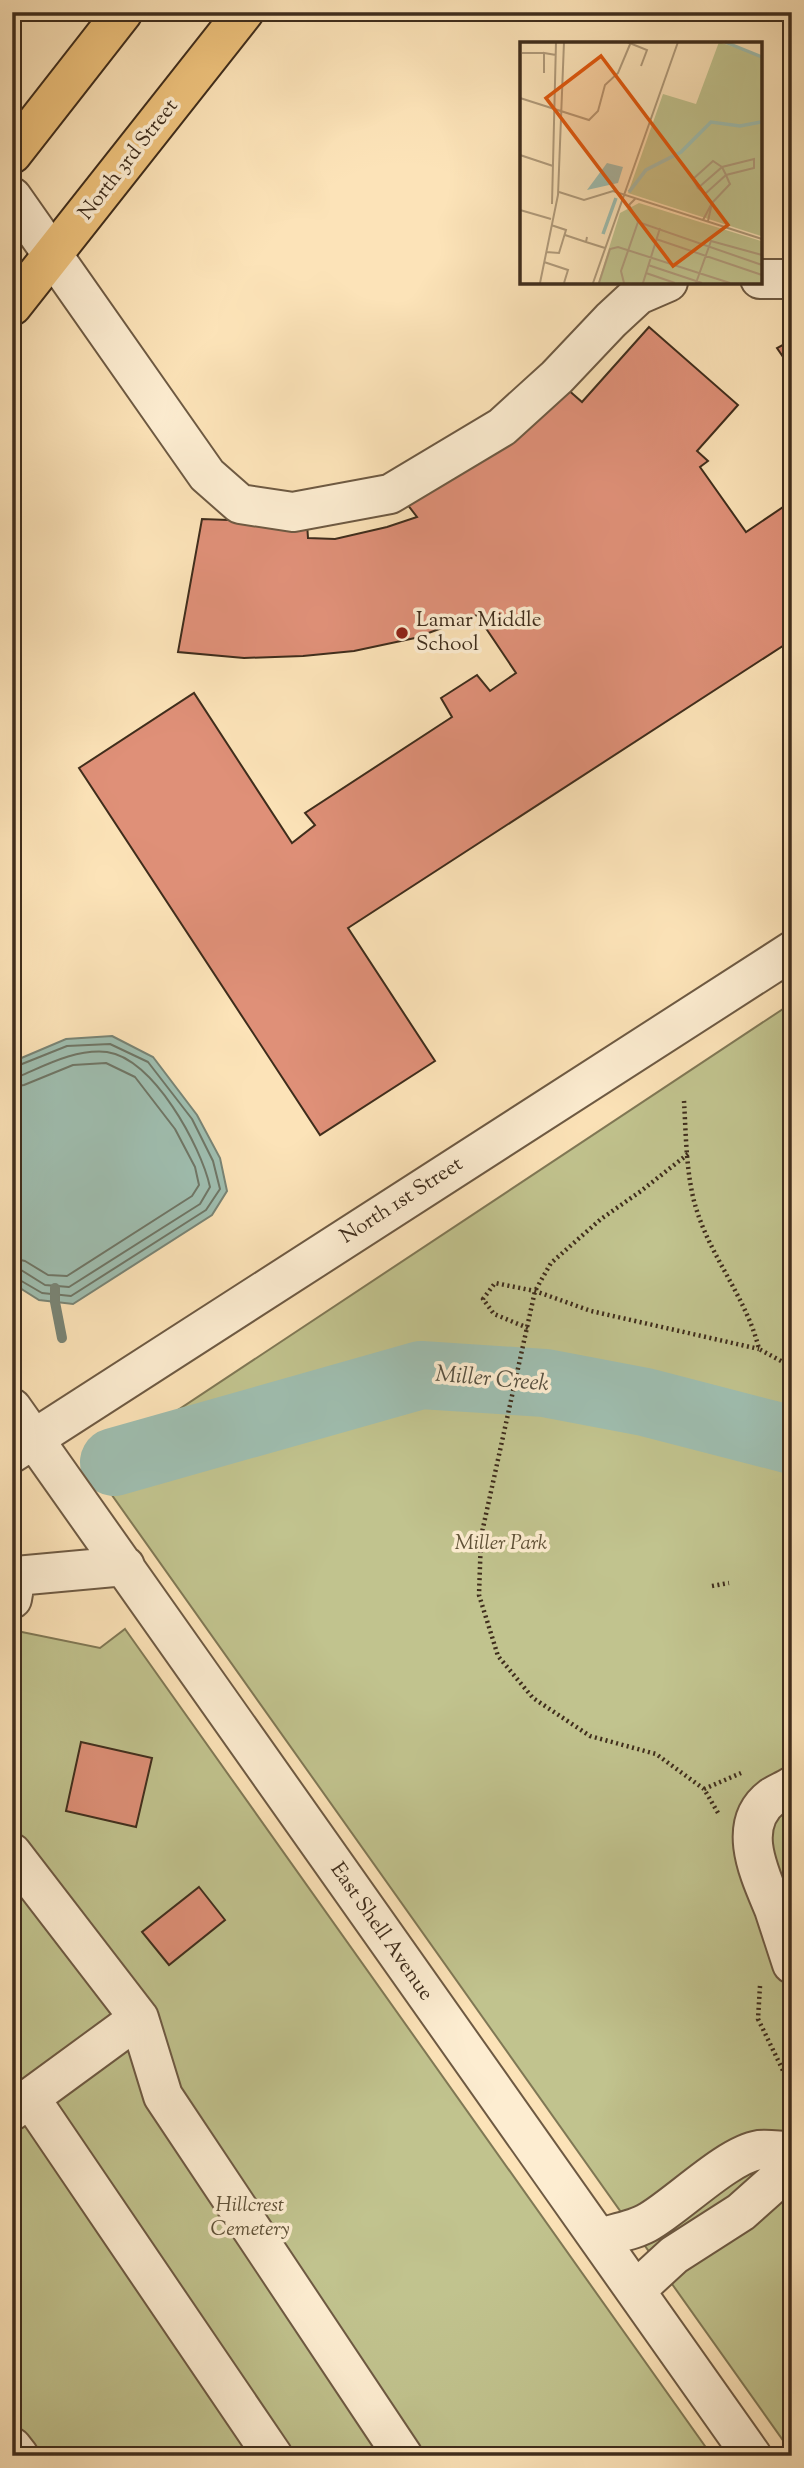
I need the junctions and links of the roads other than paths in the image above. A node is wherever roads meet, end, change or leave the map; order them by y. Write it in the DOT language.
graph roads {
  1 [pos="122,12"];
  2 [pos="244,12"];
  3 [pos="12,154"];
  4 [pos="12,197"];
  5 [pos="52,257"];
  6 [pos="762,279"];
  7 [pos="792,279"];
  8 [pos="663,284"];
  9 [pos="12,306"];
  10 [pos="792,951"];
  11 [pos="20,1432"];
  12 [pos="125,1566"];
  13 [pos="14,1583"];
  14 [pos="792,1786"];
  15 [pos="12,1853"];
  16 [pos="783,1907"];
  17 [pos="776,1969"];
  18 [pos="139,2018"];
  19 [pos="21,2104"];
  20 [pos="792,2151"];
  21 [pos="792,2161"];
  22 [pos="599,2238"];
  23 [pos="636,2290"];
  24 [pos="12,2447"];
  25 [pos="19,2456"];
  26 [pos="273,2456"];
  27 [pos="403,2456"];
  28 [pos="752,2456"];
  1 -- 3 [label="main road"];
  2 -- 5 [label="main road, North 3rd Street"];
  4 -- 5 [label="street"];
  5 -- 8 [label="street"];
  5 -- 9 [label="main road, North 3rd Street"];
  6 -- 7 [label="street"];
  10 -- 11 [label="street, North 1st Street"];
  11 -- 12 [label="street, East Shell Avenue"];
  12 -- 13 [label="street"];
  12 -- 22 [label="street, East Shell Avenue"];
  14 -- 16 [label="street"];
  15 -- 18 [label="street"];
  16 -- 17 [label="street"];
  18 -- 19 [label="street"];
  18 -- 27 [label="street"];
  19 -- 26 [label="street"];
  20 -- 22 [label="street"];
  21 -- 23 [label="street"];
  22 -- 23 [label="street, East Shell Avenue"];
  23 -- 28 [label="street, East Shell Avenue"];
  24 -- 25 [label="street"];
}
